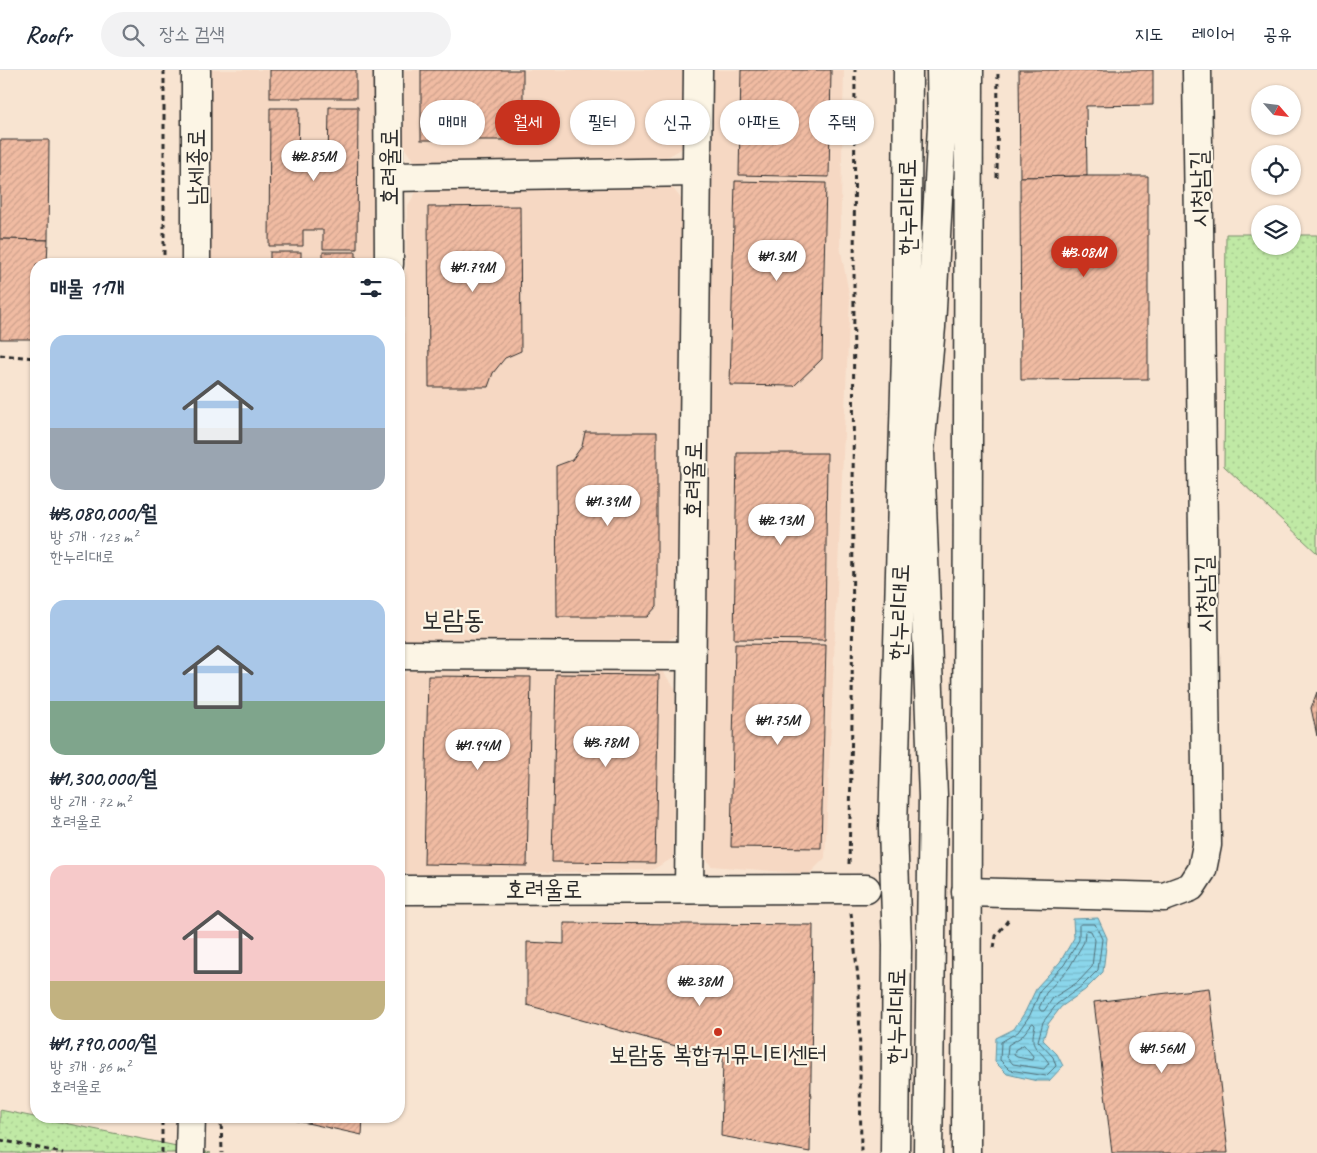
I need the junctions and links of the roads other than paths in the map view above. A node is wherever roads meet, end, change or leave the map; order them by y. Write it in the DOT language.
graph roads {
  1 [pos="196,70"];
  2 [pos="388,70"];
  3 [pos="698,70"];
  4 [pos="908,70"];
  5 [pos="941,70"];
  6 [pos="969,70"];
  7 [pos="1197,70"];
  8 [pos="696,172"];
  9 [pos="389,177"];
  10 [pos="196,258"];
  11 [pos="389,258"];
  12 [pos="405,655"];
  13 [pos="691,656"];
  14 [pos="893,829"];
  15 [pos="689,889"];
  16 [pos="857,889"];
  17 [pos="405,890"];
  18 [pos="966,892"];
  19 [pos="897,945"];
  20 [pos="191,1123"];
  21 [pos="190,1153"];
  22 [pos="895,1153"];
  23 [pos="928,1153"];
  24 [pos="966,1153"];
  1 -- 10 [label="street, 남세종로"];
  2 -- 9 [label="street, 호려울로"];
  3 -- 8 [label="street, 호려울로"];
  4 -- 14 [label="street, 한누리대로"];
  5 -- 23 [label="street"];
  6 -- 18 [label="street"];
  7 -- 18 [label="street, 시청남길"];
  8 -- 9 [label="street"];
  8 -- 13 [label="street, 호려울로"];
  9 -- 11 [label="street, 호려울로"];
  12 -- 13 [label="street"];
  13 -- 15 [label="street, 호려울로"];
  14 -- 16 [label="street"];
  14 -- 19 [label="street, 한누리대로"];
  15 -- 16 [label="street, 호려울로"];
  15 -- 17 [label="street, 호려울로"];
  16 -- 19 [label="street"];
  18 -- 24 [label="street"];
  19 -- 22 [label="street, 한누리대로"];
  20 -- 21 [label="street"];
}
